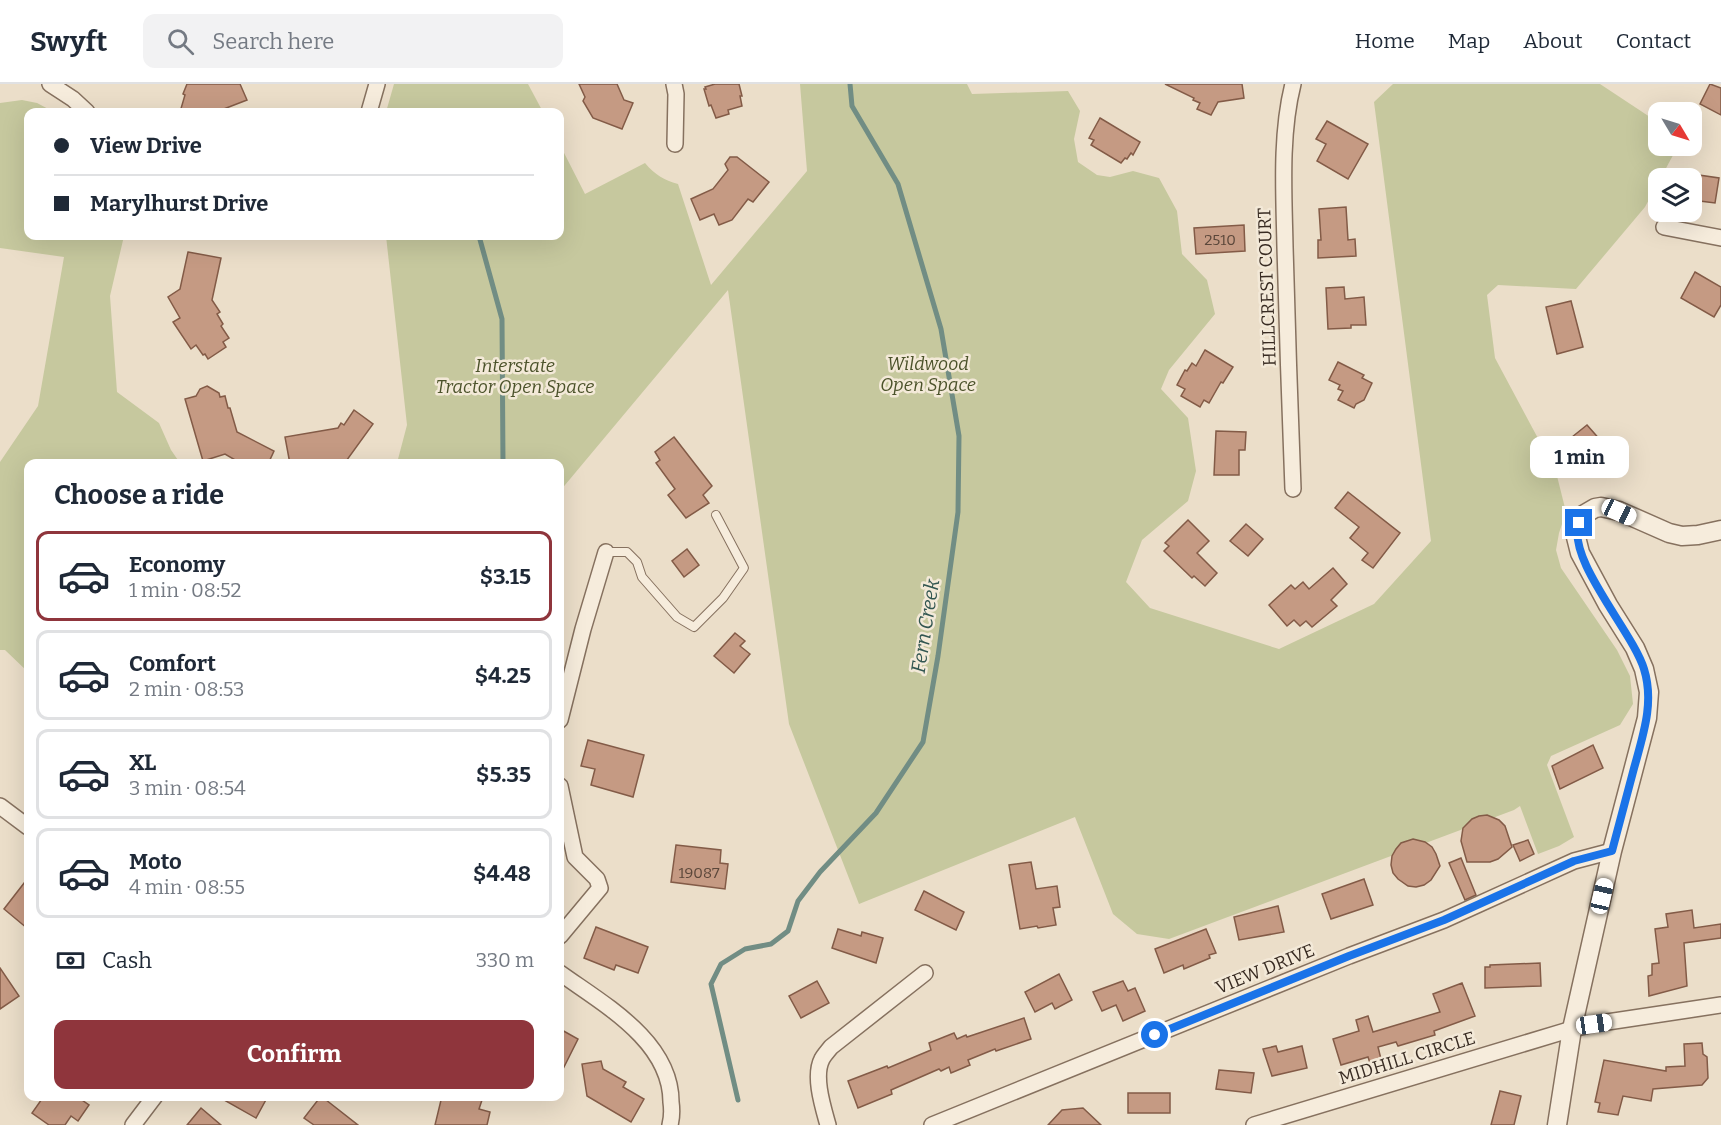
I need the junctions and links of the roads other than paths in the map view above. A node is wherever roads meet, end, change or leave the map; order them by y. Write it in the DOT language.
graph roads {
  1 [pos="50,84"];
  2 [pos="377,84"];
  3 [pos="674,84"];
  4 [pos="1293,84"];
  5 [pos="83,108"];
  6 [pos="370,108"];
  7 [pos="675,144"];
  8 [pos="1664,227"];
  9 [pos="1721,238"];
  10 [pos="1293,489"];
  11 [pos="716,515"];
  12 [pos="1721,530"];
  13 [pos="606,552"];
  14 [pos="564,704"];
  15 [pos="564,805"];
  16 [pos="0,806"];
  17 [pos="24,824"];
  18 [pos="1612,851"];
  19 [pos="564,931"];
  20 [pos="925,973"];
  21 [pos="564,976"];
  22 [pos="1721,1005"];
  23 [pos="1572,1029"];
  24 [pos="151,1101"];
  25 [pos="133,1125"];
  26 [pos="670,1125"];
  27 [pos="828,1125"];
  28 [pos="932,1125"];
  29 [pos="1254,1125"];
  30 [pos="1557,1125"];
  1 -- 5 [label="street"];
  2 -- 6 [label="street"];
  3 -- 7 [label="street"];
  4 -- 10 [label="street, HILLCREST COURT"];
  8 -- 9 [label="street"];
  11 -- 13 [label="lane"];
  12 -- 18 [label="street"];
  13 -- 14 [label="street"];
  15 -- 19 [label="street"];
  16 -- 17 [label="street"];
  18 -- 23 [label="street"];
  18 -- 28 [label="street, VIEW DRIVE"];
  20 -- 27 [label="street"];
  21 -- 26 [label="street"];
  22 -- 23 [label="street, MIDHILL CIRCLE"];
  23 -- 29 [label="street, MIDHILL CIRCLE"];
  23 -- 30 [label="street"];
  24 -- 25 [label="street"];
}
